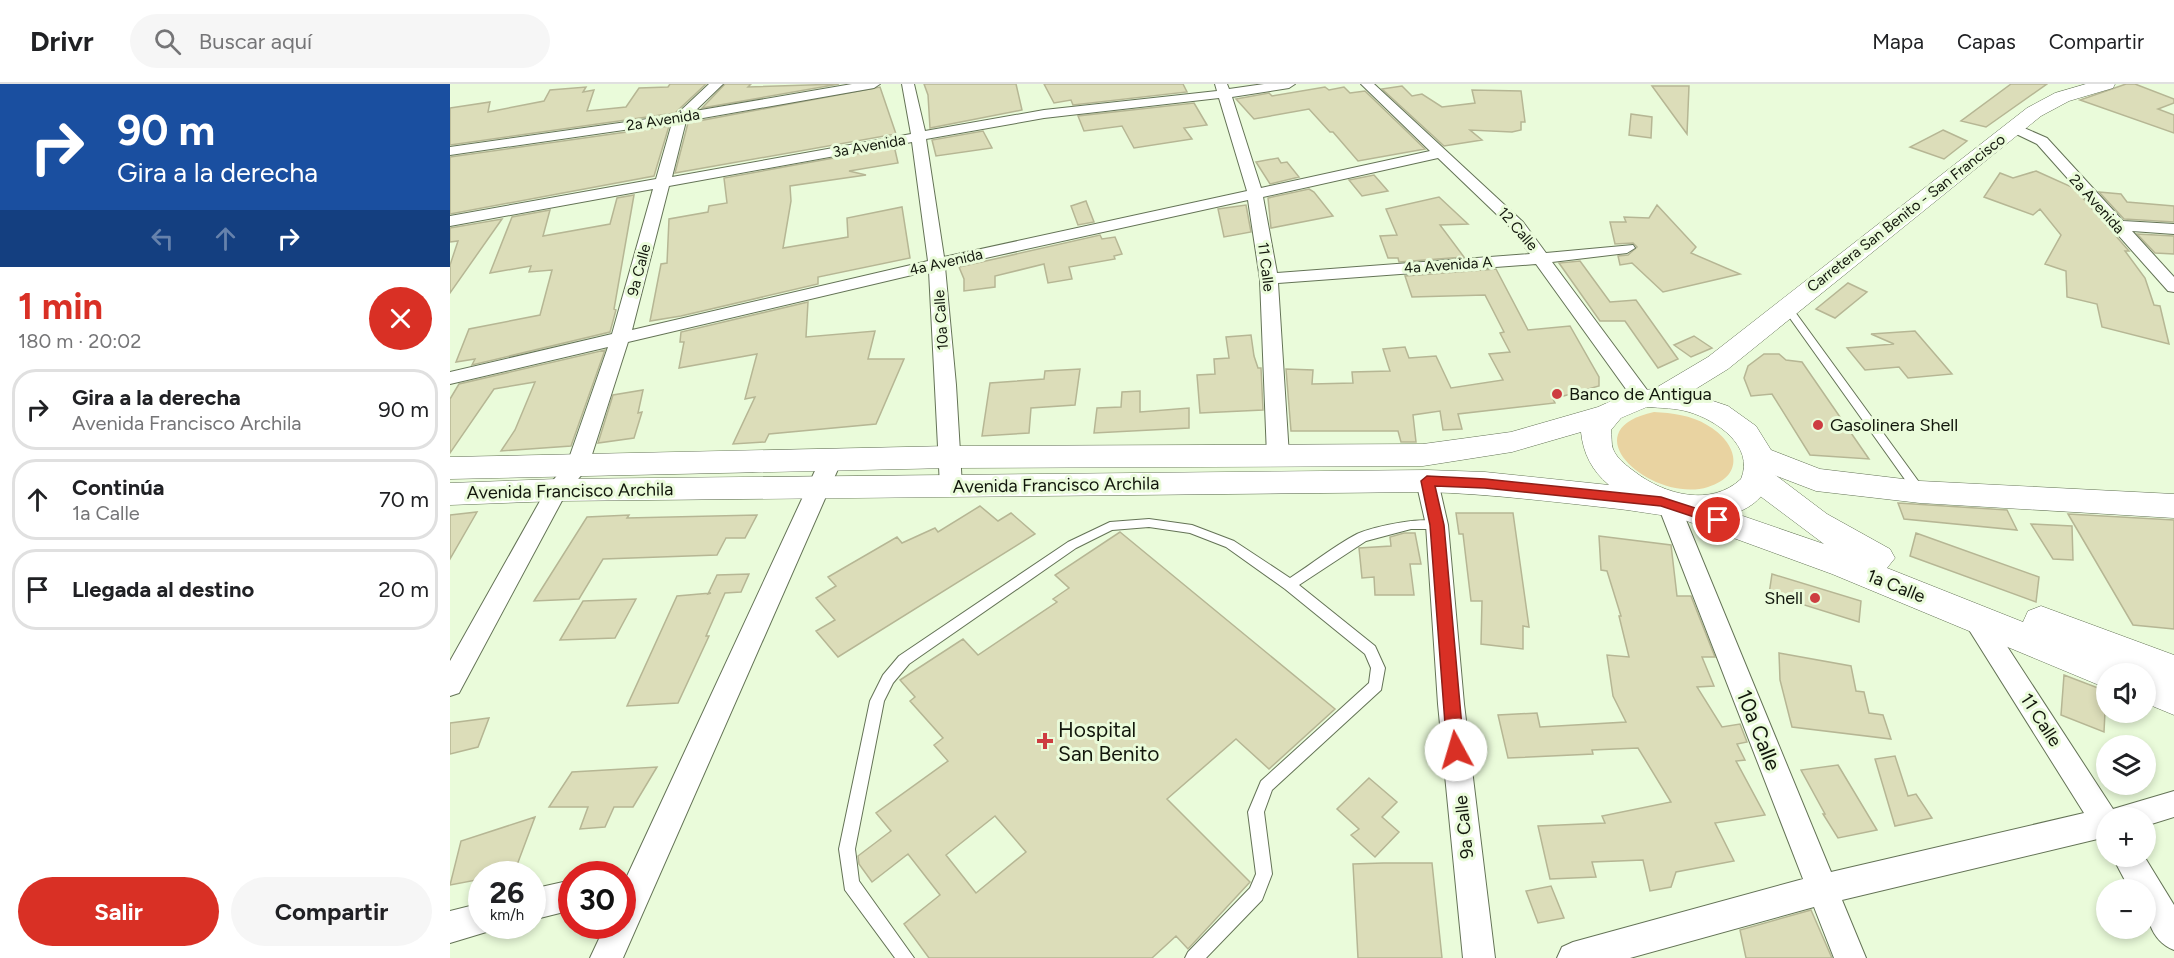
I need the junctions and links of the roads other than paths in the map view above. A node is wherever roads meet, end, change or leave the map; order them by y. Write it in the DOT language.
graph roads {
  1 [pos="717,84"];
  2 [pos="874,84"];
  3 [pos="908,84"];
  4 [pos="1289,84"];
  5 [pos="1366,84"];
  6 [pos="2106,84"];
  7 [pos="1222,89"];
  8 [pos="680,118"];
  9 [pos="2015,128"];
  10 [pos="920,136"];
  11 [pos="450,151"];
  12 [pos="1443,153"];
  13 [pos="662,184"];
  14 [pos="1256,193"];
  15 [pos="450,221"];
  16 [pos="2116,225"];
  17 [pos="2174,229"];
  18 [pos="1627,248"];
  19 [pos="1543,258"];
  20 [pos="937,264"];
  21 [pos="1269,279"];
  22 [pos="2174,287"];
  23 [pos="1787,307"];
  24 [pos="621,336"];
  25 [pos="1718,363"];
  26 [pos="450,378"];
  27 [pos="1651,398"];
  28 [pos="1604,415"];
  29 [pos="1736,424"];
  30 [pos="1278,456"];
  31 [pos="450,468"];
  32 [pos="1760,468"];
  33 [pos="951,471"];
  34 [pos="826,474"];
  35 [pos="567,478"];
  36 [pos="1427,481"];
  37 [pos="1920,492"];
  38 [pos="450,494"];
  39 [pos="1668,503"];
  40 [pos="2174,506"];
  41 [pos="1437,525"];
  42 [pos="1290,585"];
  43 [pos="1975,618"];
  44 [pos="2096,667"];
  45 [pos="2174,671"];
  46 [pos="450,685"];
  47 [pos="2156,691"];
  48 [pos="2174,698"];
  49 [pos="2174,804"];
  50 [pos="2096,807"];
  51 [pos="2156,809"];
  52 [pos="2096,824"];
  53 [pos="2134,867"];
  54 [pos="636,875"];
  55 [pos="1823,889"];
  56 [pos="468,922"];
  57 [pos="450,927"];
  58 [pos="2174,934"];
  59 [pos="615,939"];
  60 [pos="606,958"];
  61 [pos="905,958"];
  62 [pos="1194,958"];
  63 [pos="1479,958"];
  64 [pos="1573,958"];
  65 [pos="1850,958"];
  1 -- 8 [label="street"];
  2 -- 8 [label="street, 2a Avenida"];
  3 -- 10 [label="street, 10a Calle"];
  4 -- 7 [label="street, 3a Avenida"];
  5 -- 12 [label="street, 12 Calle"];
  6 -- 9 [label="main road, Carretera San Benito - San Francisco"];
  7 -- 10 [label="street, 3a Avenida"];
  7 -- 14 [label="street, 11 Calle"];
  8 -- 11 [label="street, 2a Avenida"];
  8 -- 13 [label="street, 9a Calle"];
  9 -- 16 [label="street, 2a Avenida"];
  9 -- 23 [label="main road, Carretera San Benito - San Francisco"];
  10 -- 13 [label="street, 3a Avenida"];
  10 -- 20 [label="street, 10a Calle"];
  12 -- 14 [label="street, 4a Avenida"];
  12 -- 19 [label="street, 12 Calle"];
  13 -- 15 [label="street, 3a Avenida"];
  13 -- 24 [label="street, 9a Calle"];
  14 -- 20 [label="street, 4a Avenida"];
  14 -- 21 [label="street, 11 Calle"];
  16 -- 17 [label="street"];
  16 -- 22 [label="street, 2a Avenida"];
  18 -- 19 [label="street, 4a Avenida A"];
  19 -- 21 [label="street, 4a Avenida A"];
  19 -- 27 [label="street, 12 Calle"];
  20 -- 24 [label="street, 4a Avenida"];
  20 -- 33 [label="street, 10a Calle"];
  21 -- 30 [label="street, 11 Calle"];
  23 -- 25 [label="main road, Carretera San Benito - San Francisco"];
  23 -- 37 [label="lane"];
  24 -- 26 [label="street, 4a Avenida"];
  24 -- 35 [label="street, 9a Calle"];
  25 -- 27 [label="main road, Carretera San Benito - San Francisco"];
  25 -- 29 [label="main road"];
  27 -- 28 [label="main road"];
  27 -- 29 [label="main road"];
  28 -- 30 [label="main road, Avenida Francisco Archila"];
  28 -- 39 [label="main road"];
  29 -- 32 [label="main road"];
  30 -- 33 [label="main road, Avenida Francisco Archila"];
  31 -- 35 [label="main road, Avenida Francisco Archila"];
  32 -- 37 [label="main road"];
  32 -- 39 [label="main road"];
  32 -- 45 [label="main road, 1a Calle"];
  33 -- 34 [label="main road, Avenida Francisco Archila"];
  33 -- 36 [label="main road, Avenida Francisco Archila"];
  34 -- 35 [label="main road, Avenida Francisco Archila"];
  34 -- 54 [label="street"];
  35 -- 38 [label="main road, Avenida Francisco Archila"];
  35 -- 46 [label="street, 9a Calle"];
  36 -- 39 [label="main road, Avenida Francisco Archila"];
  36 -- 41 [label="street, 9a Calle"];
  37 -- 40 [label="main road"];
  39 -- 43 [label="main road, 1a Calle"];
  39 -- 55 [label="street, 10a Calle"];
  41 -- 42 [label="lane"];
  41 -- 63 [label="street, 9a Calle"];
  42 -- 61 [label="lane"];
  42 -- 62 [label="lane"];
  43 -- 44 [label="main road, 1a Calle"];
  43 -- 50 [label="street, 11 Calle"];
  47 -- 48 [label="main road"];
  49 -- 51 [label="street"];
  52 -- 55 [label="street"];
  53 -- 58 [label="street"];
  55 -- 64 [label="street"];
  55 -- 65 [label="street, 10a Calle"];
  56 -- 57 [label="street"];
  59 -- 60 [label="street"];
}
